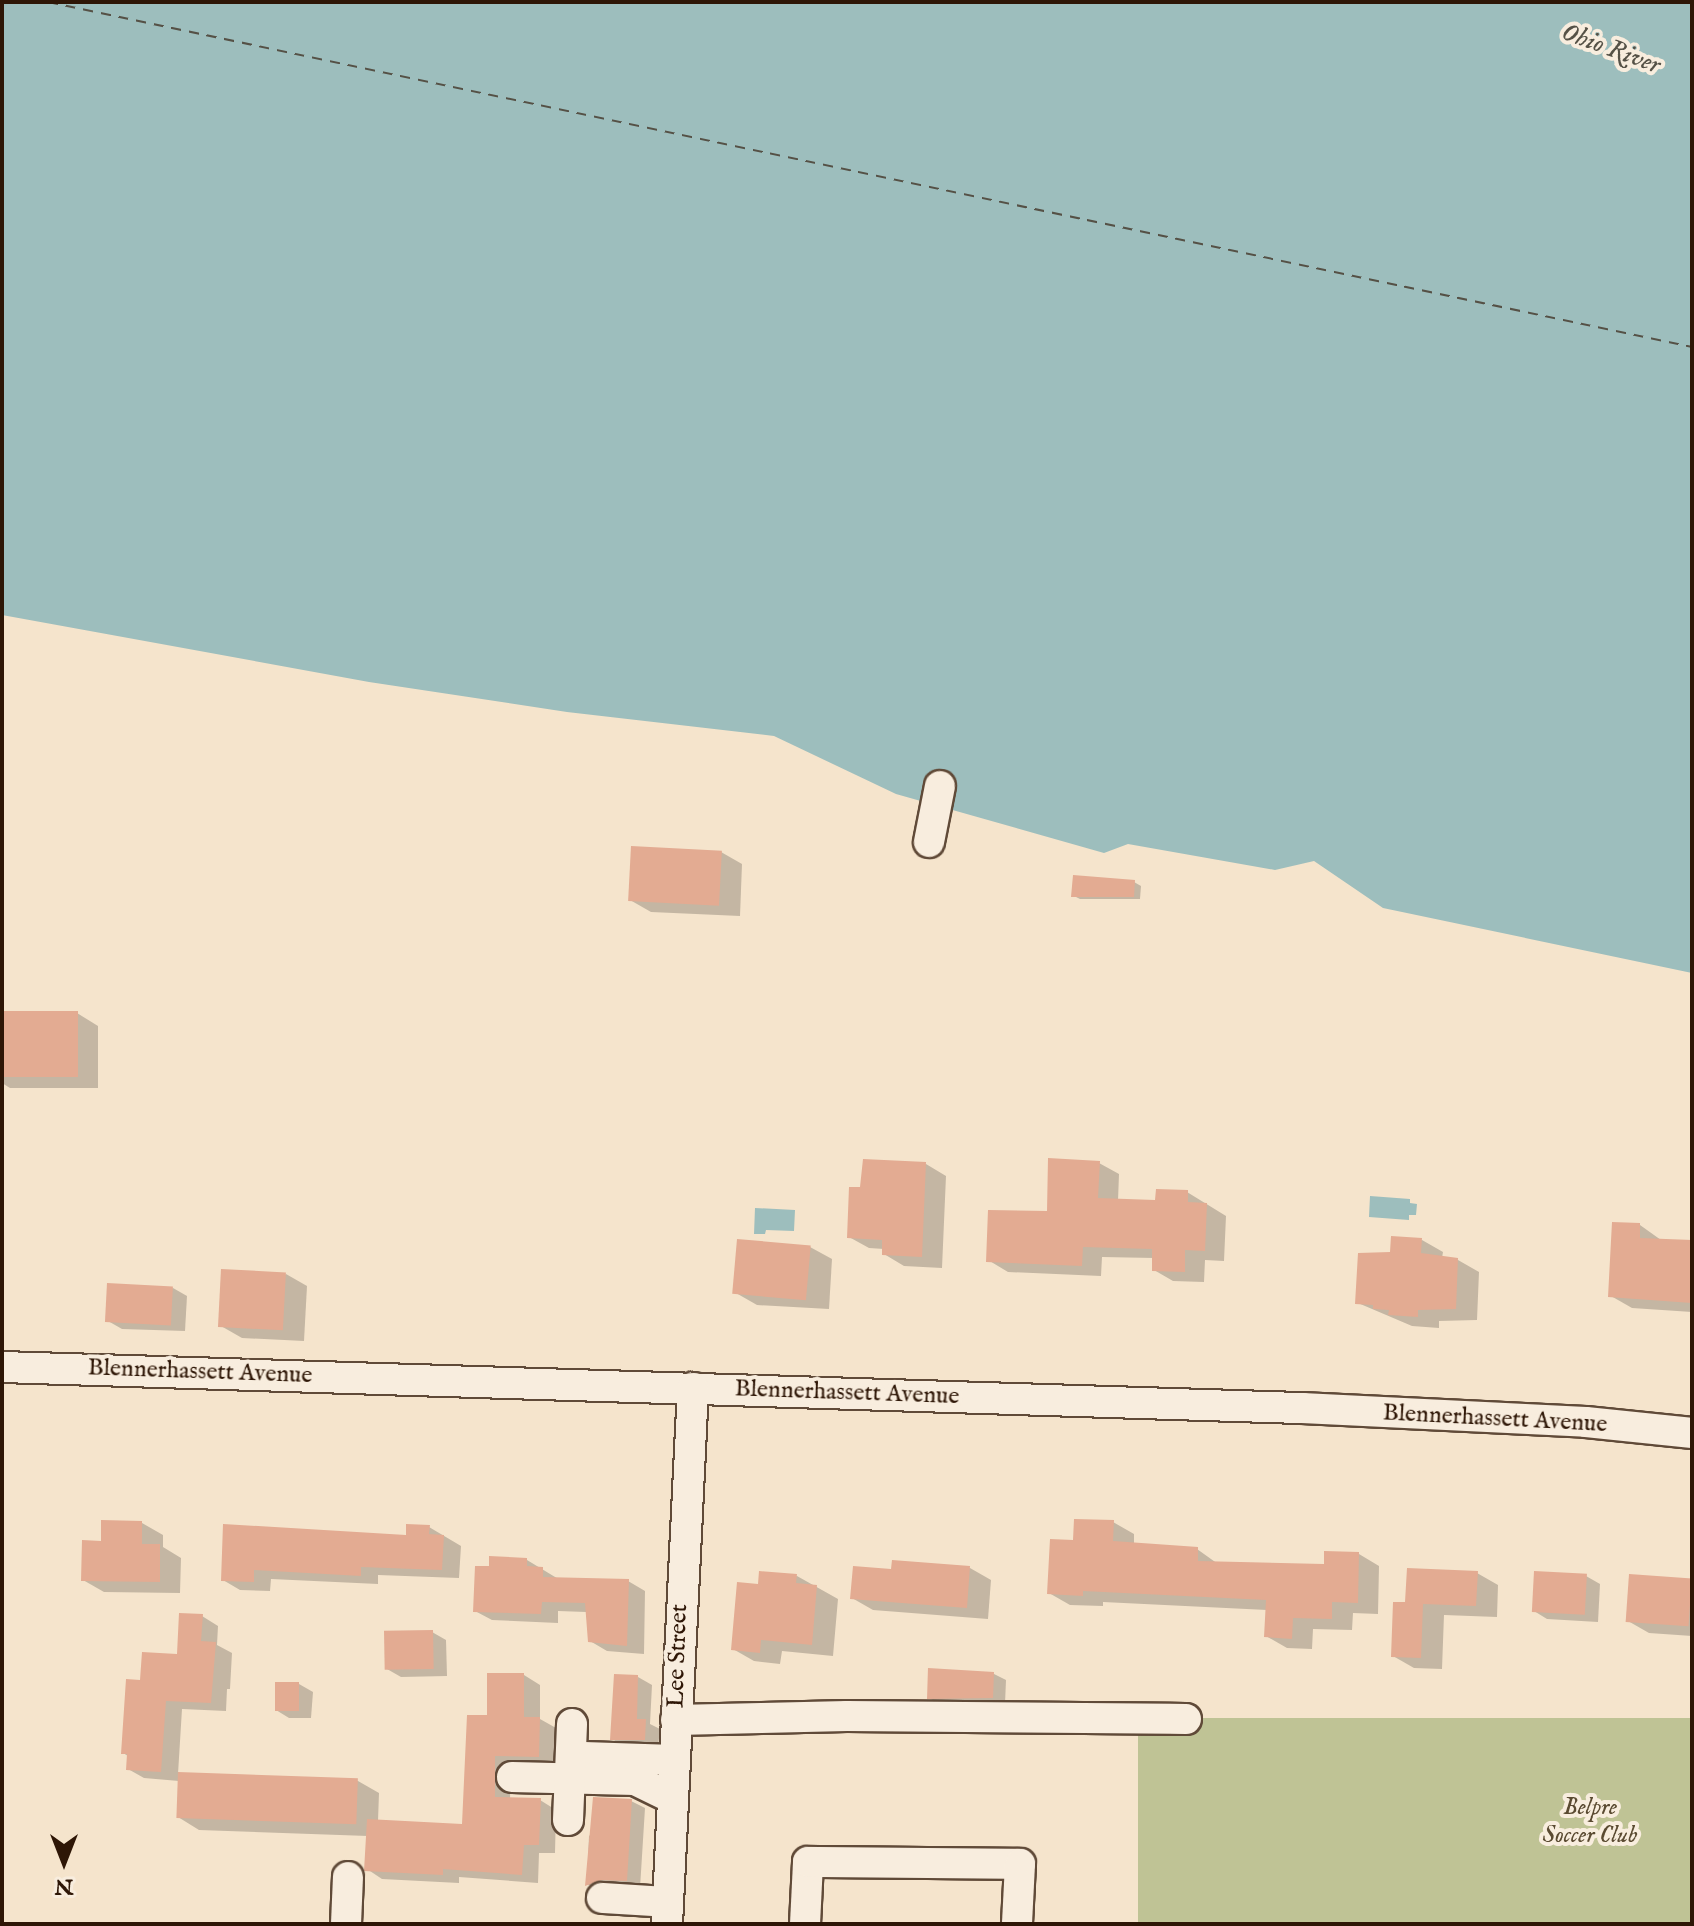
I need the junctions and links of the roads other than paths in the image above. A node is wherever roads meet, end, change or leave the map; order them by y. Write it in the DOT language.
graph roads {
  1 [pos="940,786"];
  2 [pos="929,842"];
  3 [pos="2,1367"];
  4 [pos="693,1388"];
  5 [pos="1692,1433"];
  6 [pos="1186,1719"];
  7 [pos="676,1720"];
  8 [pos="572,1724"];
  9 [pos="674,1760"];
  10 [pos="570,1767"];
  11 [pos="512,1777"];
  12 [pos="672,1798"];
  13 [pos="568,1820"];
  14 [pos="348,1877"];
  15 [pos="602,1898"];
  16 [pos="667,1913"];
  17 [pos="346,1924"];
  18 [pos="805,1924"];
  19 [pos="1017,1924"];
  1 -- 2 [label="street"];
  3 -- 4 [label="street, Blennerhassett Avenue"];
  4 -- 5 [label="street, Blennerhassett Avenue"];
  4 -- 7 [label="street, Lee Street"];
  6 -- 7 [label="street"];
  7 -- 9 [label="street, Lee Street"];
  8 -- 10 [label="street"];
  9 -- 10 [label="street"];
  9 -- 12 [label="street, Lee Street"];
  10 -- 11 [label="street"];
  10 -- 12 [label="street"];
  10 -- 13 [label="street"];
  12 -- 16 [label="street, Lee Street"];
  14 -- 17 [label="street"];
  15 -- 16 [label="street"];
  18 -- 19 [label="street"];
}
